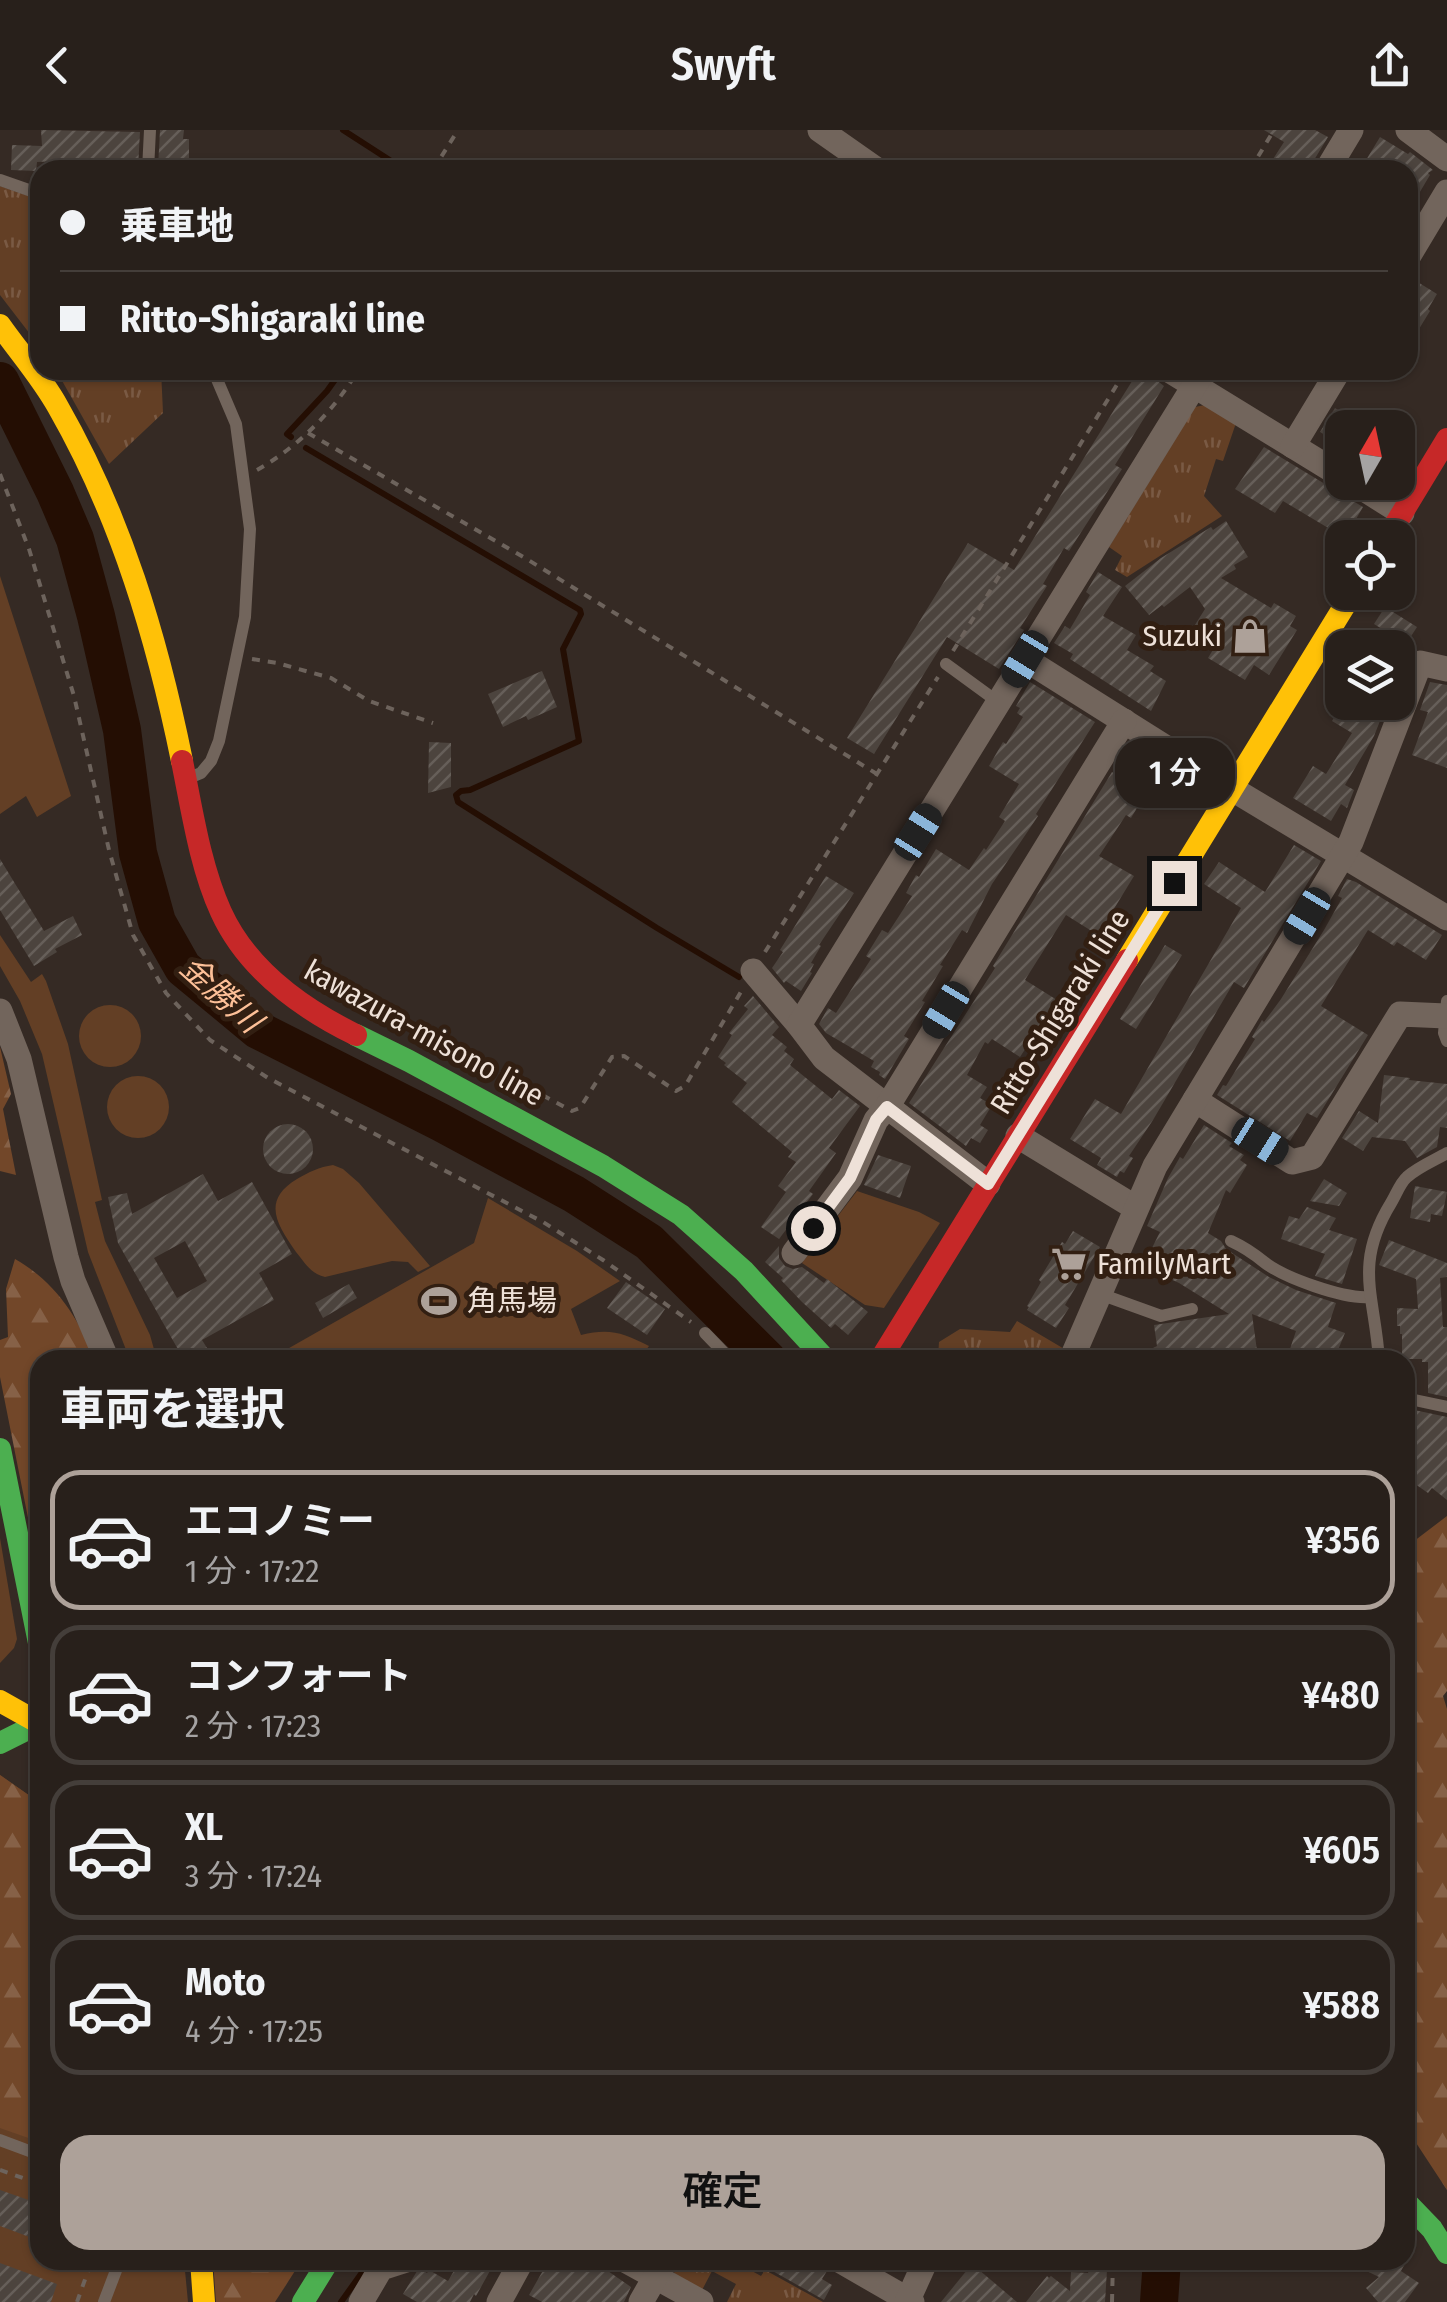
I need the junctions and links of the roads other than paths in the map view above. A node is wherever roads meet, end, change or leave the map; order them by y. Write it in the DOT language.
graph roads {
  1 [pos="150,130"];
  2 [pos="820,130"];
  3 [pos="1351,130"];
  4 [pos="1408,130"];
  5 [pos="1447,159"];
  6 [pos="148,160"];
  7 [pos="864,160"];
  8 [pos="1332,160"];
  9 [pos="0,180"];
  10 [pos="30,190"];
  11 [pos="1447,192"];
  12 [pos="1418,240"];
  13 [pos="0,325"];
  14 [pos="30,368"];
  15 [pos="39,380"];
  16 [pos="217,380"];
  17 [pos="1198,380"];
  18 [pos="1202,380"];
  19 [pos="1333,380"];
  20 [pos="1447,439"];
  21 [pos="1293,446"];
  22 [pos="1325,466"];
  23 [pos="1383,500"];
  24 [pos="1402,512"];
  25 [pos="1397,520"];
  26 [pos="1342,610"];
  27 [pos="1025,659"];
  28 [pos="946,664"];
  29 [pos="1447,669"];
  30 [pos="998,702"];
  31 [pos="1124,720"];
  32 [pos="186,779"];
  33 [pos="1232,788"];
  34 [pos="1342,856"];
  35 [pos="1447,918"];
  36 [pos="753,971"];
  37 [pos="0,1011"];
  38 [pos="1446,1020"];
  39 [pos="799,1026"];
  40 [pos="1195,1100"];
  41 [pos="887,1107"];
  42 [pos="1018,1136"];
  43 [pos="1447,1153"];
  44 [pos="988,1184"];
  45 [pos="1136,1208"];
  46 [pos="1231,1241"];
  47 [pos="794,1253"];
  48 [pos="1100,1294"];
  49 [pos="1369,1297"];
  50 [pos="1192,1309"];
  51 [pos="705,1333"];
  52 [pos="103,1350"];
  53 [pos="721,1350"];
  54 [pos="817,1350"];
  55 [pos="886,1350"];
  56 [pos="1075,1350"];
  57 [pos="1377,1350"];
  58 [pos="1415,1400"];
  59 [pos="1447,1407"];
  60 [pos="0,1449"];
  61 [pos="30,1598"];
  62 [pos="0,1702"];
  63 [pos="30,1718"];
  64 [pos="30,1728"];
  65 [pos="0,1742"];
  66 [pos="0,2140"];
  67 [pos="30,2150"];
  68 [pos="1415,2208"];
  69 [pos="1439,2224"];
  70 [pos="1447,2253"];
  71 [pos="116,2270"];
  72 [pos="202,2270"];
  73 [pos="323,2270"];
  74 [pos="380,2270"];
  75 [pos="517,2270"];
  76 [pos="659,2270"];
  77 [pos="662,2270"];
  78 [pos="856,2270"];
  79 [pos="922,2270"];
  80 [pos="909,2301"];
  81 [pos="104,2302"];
  82 [pos="204,2302"];
  83 [pos="303,2302"];
  84 [pos="361,2302"];
  85 [pos="499,2302"];
  86 [pos="642,2302"];
  87 [pos="701,2302"];
  1 -- 6 [label="lane"];
  2 -- 7 [label="street"];
  3 -- 8 [label="street"];
  4 -- 5 [label="street"];
  9 -- 10 [label="lane"];
  11 -- 12 [label="street"];
  13 -- 14 [label="main road, kawazura-misono line"];
  15 -- 32 [label="main road, kawazura-misono line"];
  16 -- 32 [label="lane"];
  17 -- 27 [label="street"];
  18 -- 21 [label="street"];
  19 -- 21 [label="street"];
  20 -- 24 [label="main road"];
  21 -- 22 [label="street"];
  23 -- 24 [label="street"];
  24 -- 25 [label="main road"];
  26 -- 33 [label="main road, Ritto-Shigaraki line"];
  27 -- 30 [label="street"];
  27 -- 31 [label="street"];
  28 -- 30 [label="lane"];
  29 -- 34 [label="street"];
  30 -- 39 [label="street"];
  31 -- 33 [label="street"];
  31 -- 41 [label="street"];
  32 -- 54 [label="main road, kawazura-misono line"];
  33 -- 34 [label="street"];
  33 -- 42 [label="main road, Ritto-Shigaraki line"];
  34 -- 35 [label="street"];
  34 -- 40 [label="street"];
  36 -- 39 [label="street"];
  37 -- 52 [label="street"];
  38 -- 40 [label="street"];
  39 -- 41 [label="street"];
  40 -- 45 [label="street"];
  41 -- 44 [label="street"];
  41 -- 47 [label="street"];
  42 -- 44 [label="main road, Ritto-Shigaraki line"];
  42 -- 45 [label="street"];
  43 -- 49 [label="lane"];
  44 -- 55 [label="main road, Ritto-Shigaraki line"];
  45 -- 48 [label="street"];
  46 -- 49 [label="lane"];
  48 -- 50 [label="lane"];
  48 -- 56 [label="street"];
  49 -- 57 [label="lane"];
  51 -- 53 [label="lane"];
  58 -- 59 [label="lane"];
  60 -- 61 [label="main road"];
  62 -- 63 [label="main road"];
  64 -- 65 [label="main road"];
  66 -- 67 [label="lane"];
  68 -- 69 [label="main road"];
  69 -- 70 [label="main road"];
  71 -- 81 [label="lane"];
  72 -- 82 [label="main road"];
  73 -- 83 [label="main road"];
  74 -- 84 [label="street"];
  75 -- 85 [label="street"];
  76 -- 86 [label="street"];
  77 -- 87 [label="street"];
  78 -- 80 [label="street"];
  79 -- 80 [label="street"];
}
